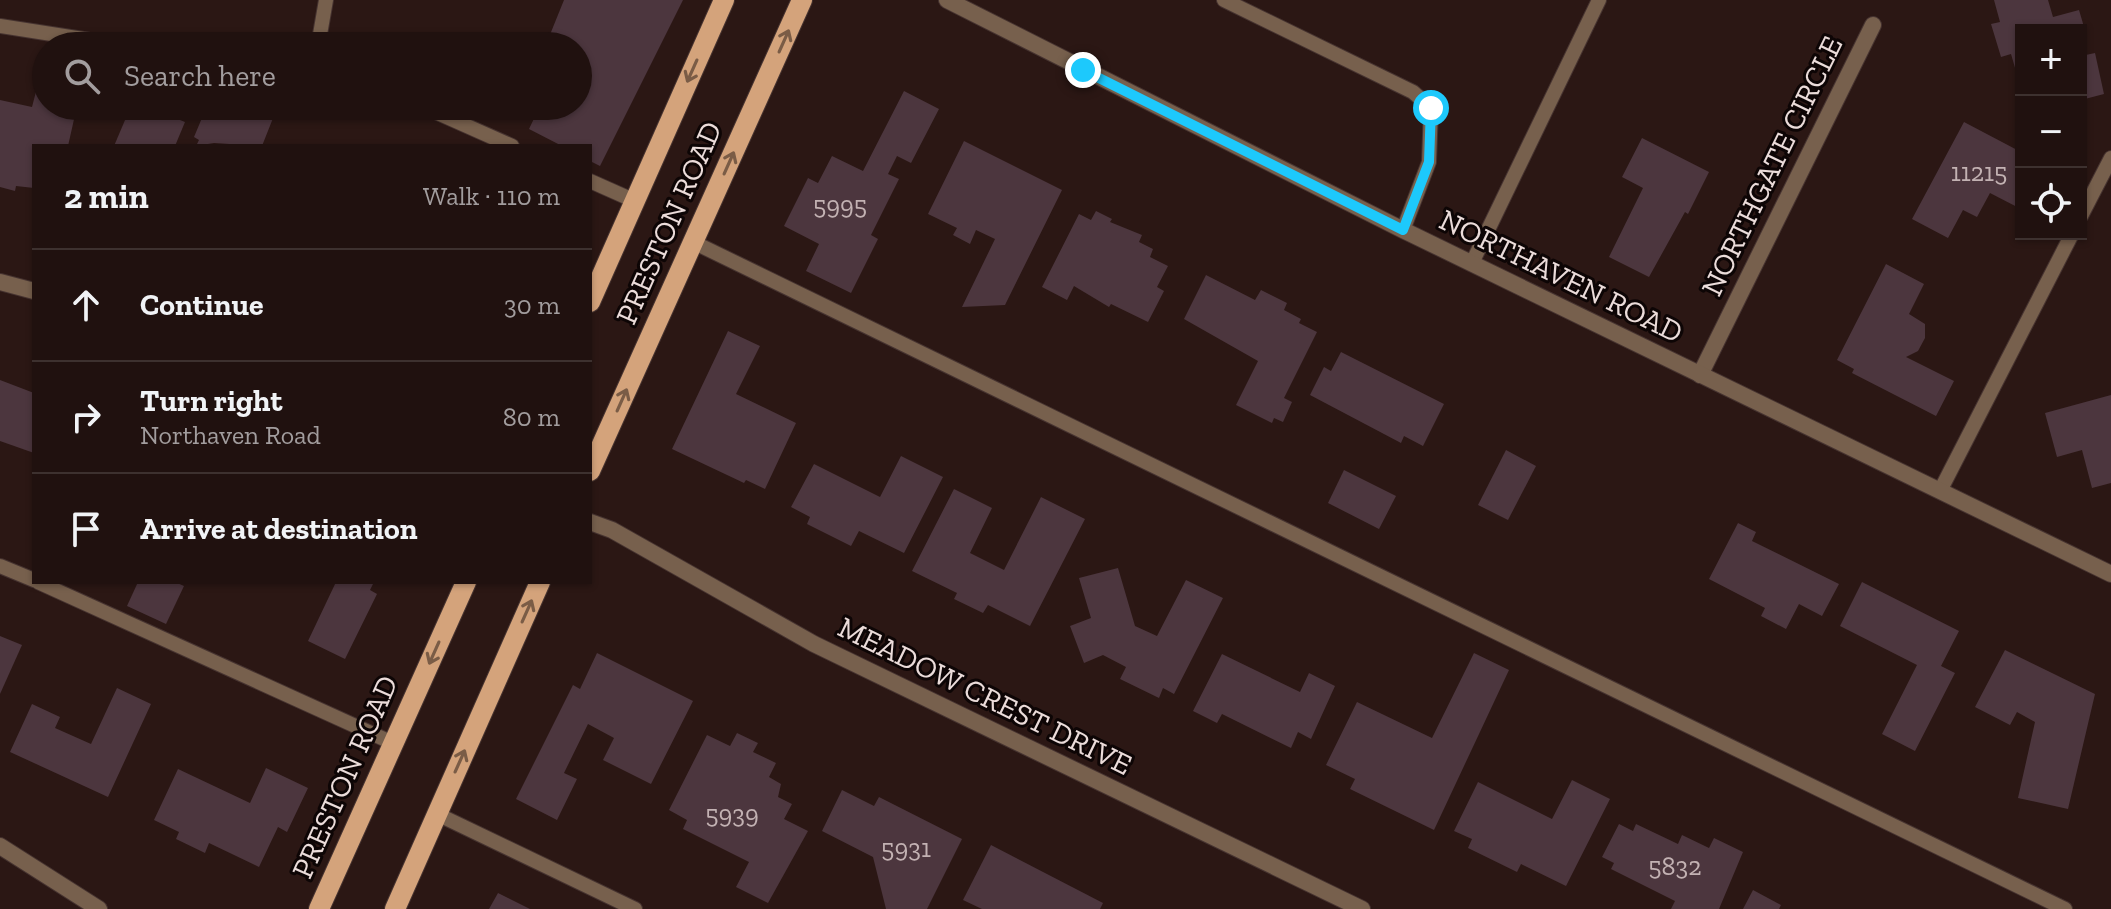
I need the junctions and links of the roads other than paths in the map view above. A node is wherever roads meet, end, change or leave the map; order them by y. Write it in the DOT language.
graph roads {
  1 [pos="326,0"];
  2 [pos="724,0"];
  3 [pos="802,0"];
  4 [pos="947,0"];
  5 [pos="1224,0"];
  6 [pos="1599,0"];
  7 [pos="1873,25"];
  8 [pos="0,26"];
  9 [pos="38,32"];
  10 [pos="320,32"];
  11 [pos="454,120"];
  12 [pos="508,144"];
  13 [pos="2111,158"];
  14 [pos="592,182"];
  15 [pos="635,201"];
  16 [pos="2087,204"];
  17 [pos="1403,230"];
  18 [pos="2069,240"];
  19 [pos="693,242"];
  20 [pos="1472,263"];
  21 [pos="0,282"];
  22 [pos="32,290"];
  23 [pos="592,298"];
  24 [pos="1700,375"];
  25 [pos="592,467"];
  26 [pos="1940,491"];
  27 [pos="592,523"];
  28 [pos="0,566"];
  29 [pos="2111,574"];
  30 [pos="32,579"];
  31 [pos="43,584"];
  32 [pos="465,584"];
  33 [pos="539,584"];
  34 [pos="393,743"];
  35 [pos="437,814"];
  36 [pos="0,846"];
  37 [pos="99,909"];
  38 [pos="319,909"];
  39 [pos="395,909"];
  40 [pos="635,909"];
  41 [pos="1362,909"];
  42 [pos="2065,909"];
  1 -- 10 [label="lane"];
  2 -- 15 [label="main road, PRESTON ROAD, one-way"];
  19 -- 3 [label="main road, PRESTON ROAD, one-way"];
  4 -- 17 [label="street, NORTHAVEN ROAD"];
  5 -- 17 [label="lane"];
  6 -- 20 [label="lane"];
  7 -- 24 [label="street, NORTHGATE CIRCLE"];
  8 -- 9 [label="lane"];
  11 -- 12 [label="lane"];
  13 -- 16 [label="lane"];
  14 -- 15 [label="lane"];
  15 -- 23 [label="main road, PRESTON ROAD"];
  17 -- 20 [label="street, NORTHAVEN ROAD"];
  18 -- 26 [label="lane"];
  25 -- 19 [label="main road, PRESTON ROAD, one-way"];
  19 -- 42 [label="lane"];
  20 -- 24 [label="street, NORTHAVEN ROAD"];
  21 -- 22 [label="street"];
  24 -- 26 [label="street, NORTHAVEN ROAD"];
  26 -- 29 [label="street, NORTHAVEN ROAD"];
  27 -- 41 [label="street, MEADOW CREST DRIVE"];
  28 -- 30 [label="lane"];
  31 -- 34 [label="lane"];
  32 -- 34 [label="main road, PRESTON ROAD, one-way"];
  35 -- 33 [label="main road, one-way"];
  34 -- 38 [label="main road, PRESTON ROAD"];
  35 -- 39 [label="main road"];
  35 -- 40 [label="lane"];
  36 -- 37 [label="street"];
}
